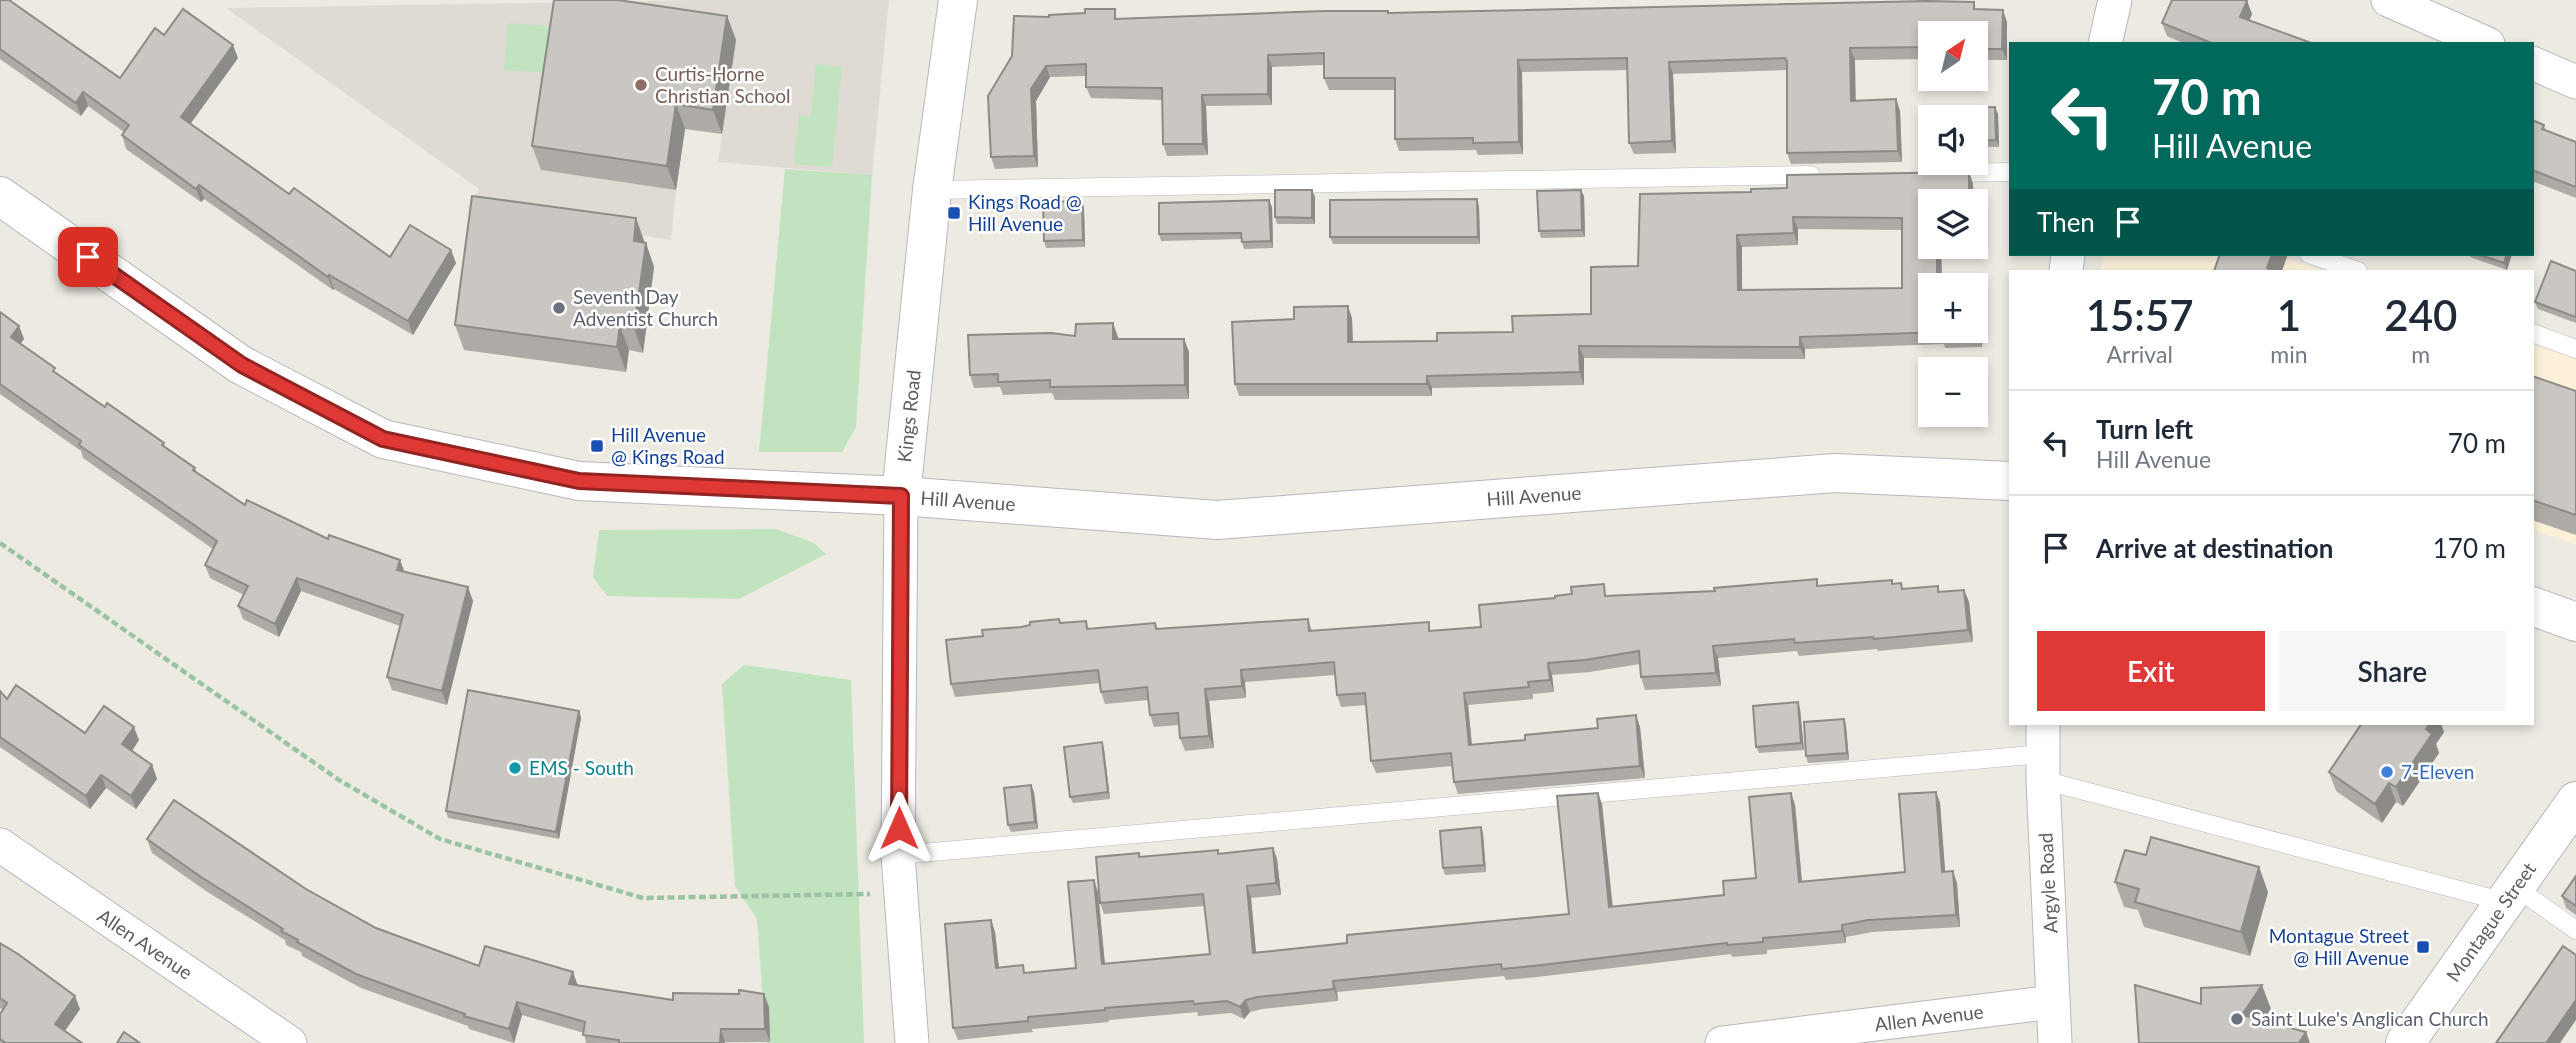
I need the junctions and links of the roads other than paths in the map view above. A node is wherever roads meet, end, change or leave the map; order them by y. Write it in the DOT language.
graph roads {
  1 [pos="958,0"];
  2 [pos="2115,0"];
  3 [pos="2388,0"];
  4 [pos="2105,42"];
  5 [pos="2483,42"];
  6 [pos="2534,64"];
  7 [pos="2576,82"];
  8 [pos="1988,172"];
  9 [pos="2009,172"];
  10 [pos="1831,175"];
  11 [pos="932,190"];
  12 [pos="0,196"];
  13 [pos="2315,256"];
  14 [pos="2355,270"];
  15 [pos="2534,334"];
  16 [pos="2576,349"];
  17 [pos="2009,481"];
  18 [pos="901,496"];
  19 [pos="2534,607"];
  20 [pos="2576,622"];
  21 [pos="2043,752"];
  22 [pos="2576,801"];
  23 [pos="0,845"];
  24 [pos="898,855"];
  25 [pos="2510,895"];
  26 [pos="2576,930"];
  27 [pos="2053,1002"];
  28 [pos="290,1043"];
  29 [pos="912,1043"];
  30 [pos="1722,1043"];
  31 [pos="2055,1043"];
  32 [pos="2405,1043"];
  1 -- 11 [label="street, Kings Road"];
  2 -- 4 [label="street"];
  3 -- 5 [label="street"];
  6 -- 7 [label="street"];
  8 -- 9 [label="lane"];
  10 -- 11 [label="lane"];
  11 -- 18 [label="street, Kings Road"];
  12 -- 18 [label="street, Hill Avenue"];
  13 -- 14 [label="lane"];
  15 -- 16 [label="lane"];
  17 -- 18 [label="street, Hill Avenue"];
  18 -- 24 [label="street, Kings Road"];
  19 -- 20 [label="street"];
  21 -- 24 [label="lane"];
  21 -- 25 [label="lane"];
  21 -- 27 [label="street, Argyle Road"];
  22 -- 25 [label="street, Montague Street"];
  23 -- 28 [label="street, Allen Avenue"];
  24 -- 29 [label="street, Kings Road"];
  25 -- 26 [label="lane"];
  25 -- 32 [label="street, Montague Street"];
  27 -- 30 [label="street, Allen Avenue"];
  27 -- 31 [label="street, Argyle Road"];
}
